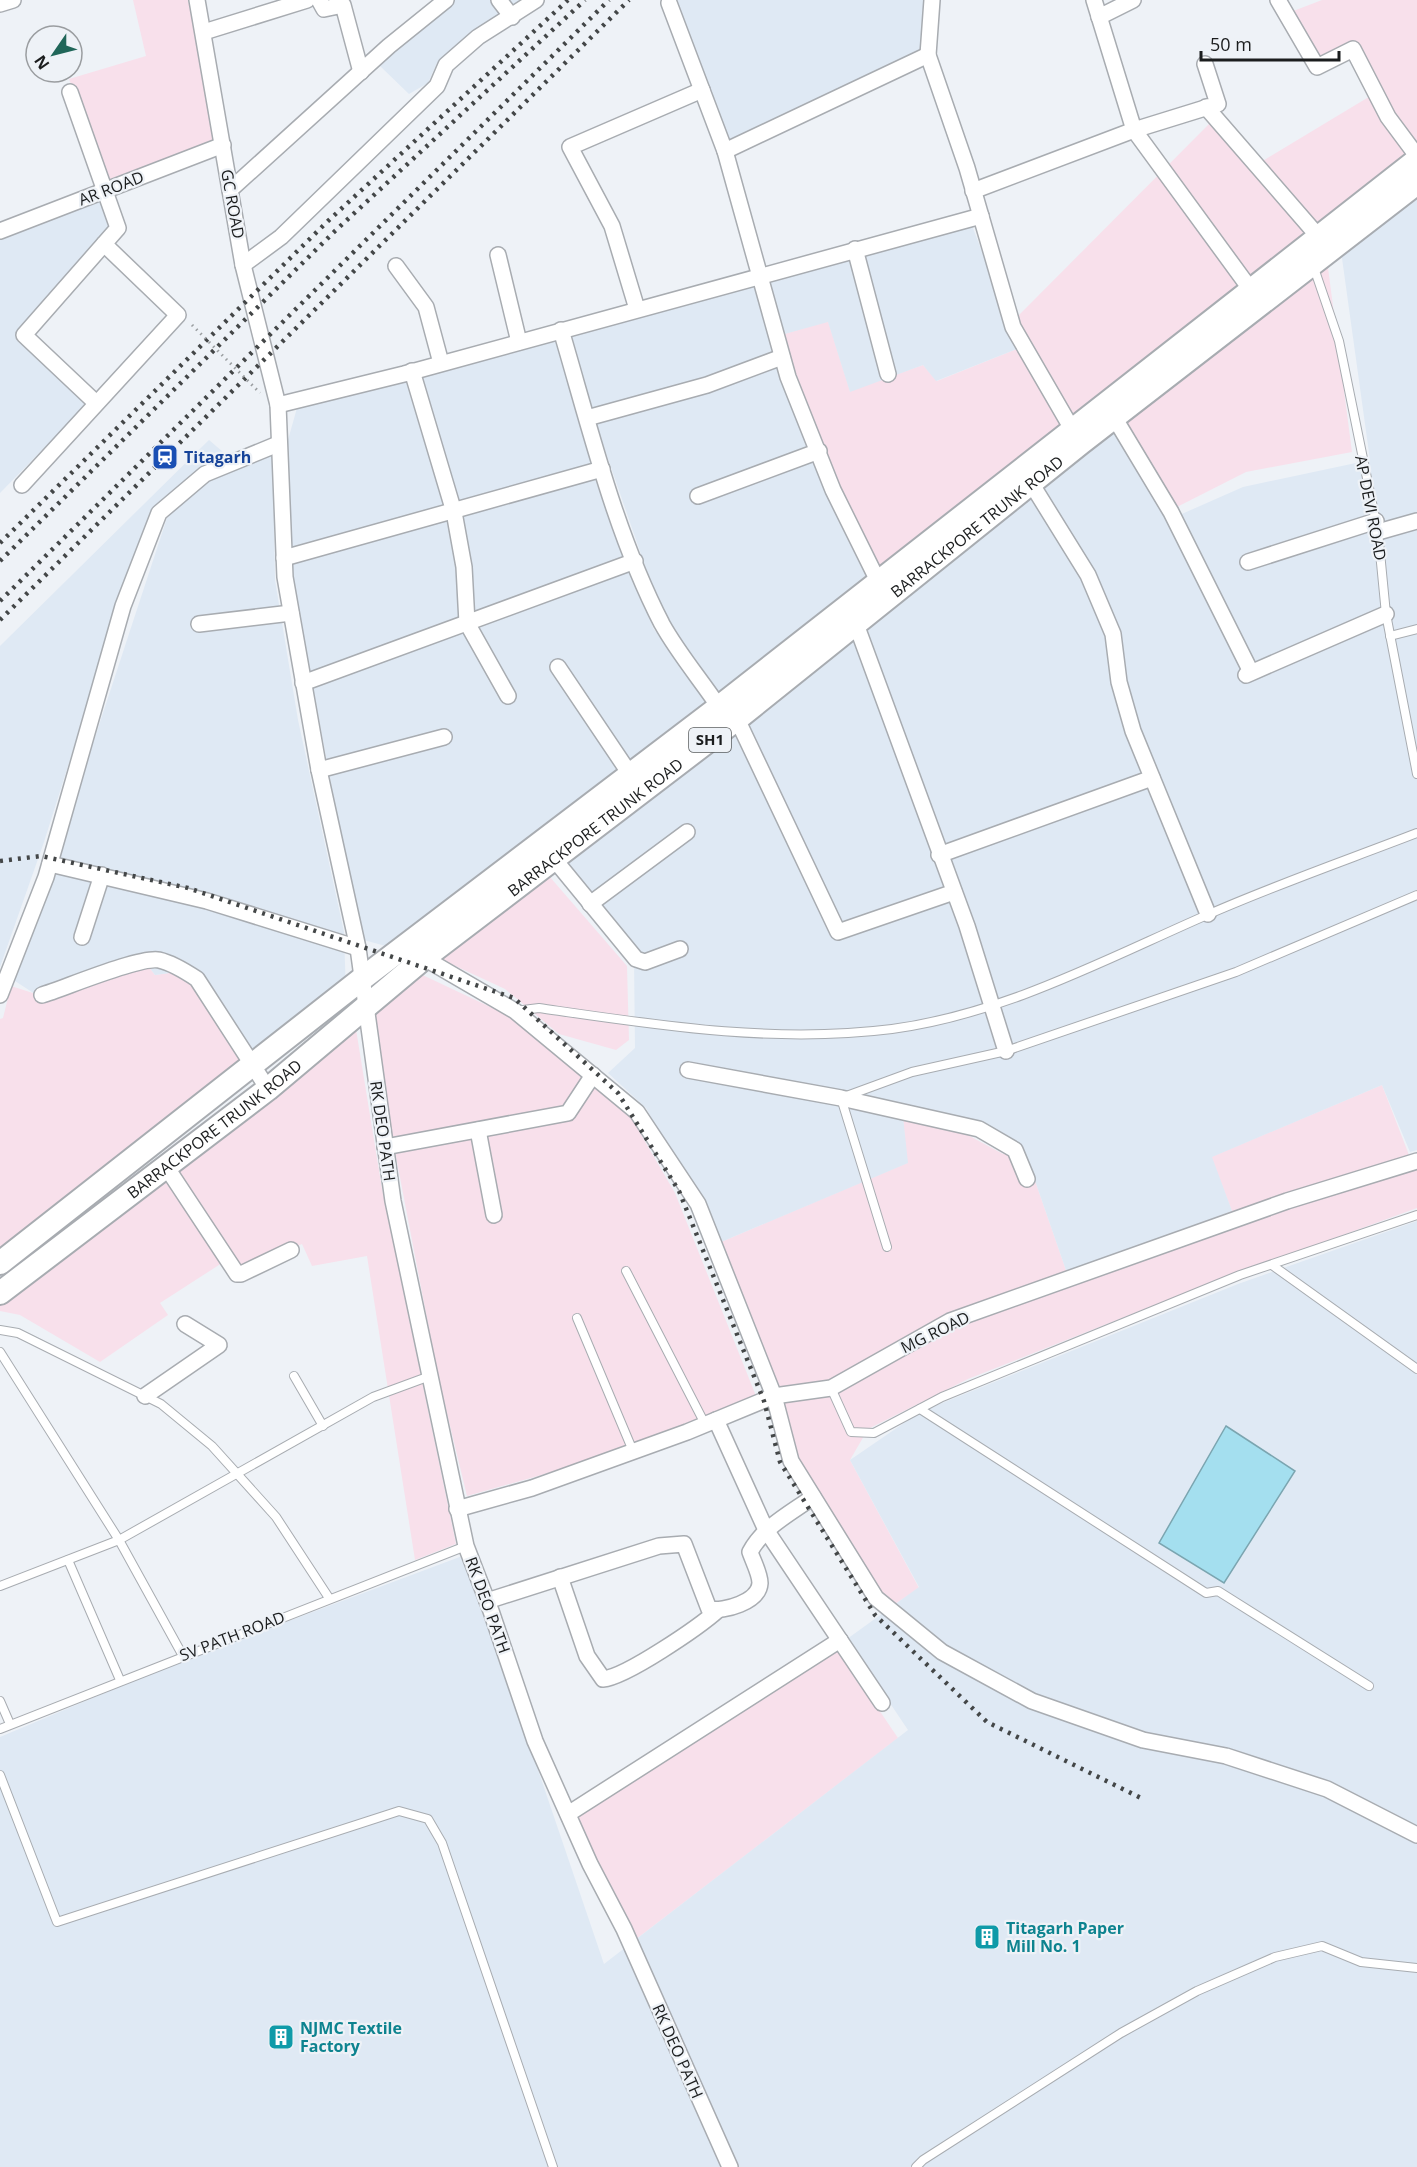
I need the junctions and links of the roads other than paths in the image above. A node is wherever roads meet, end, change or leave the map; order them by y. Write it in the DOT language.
graph roads {
  1 [pos="13,0"];
  2 [pos="197,0"];
  3 [pos="307,0"];
  4 [pos="319,0"];
  5 [pos="446,0"];
  6 [pos="499,0"];
  7 [pos="536,0"];
  8 [pos="932,0"];
  9 [pos="1094,0"];
  10 [pos="1133,0"];
  11 [pos="1278,0"];
  12 [pos="669,3"];
  13 [pos="0,4"];
  14 [pos="512,17"];
  15 [pos="1099,17"];
  16 [pos="204,32"];
  17 [pos="928,55"];
  18 [pos="1205,64"];
  19 [pos="361,72"];
  20 [pos="702,90"];
  21 [pos="70,92"];
  22 [pos="1206,107"];
  23 [pos="1134,130"];
  24 [pos="223,146"];
  25 [pos="725,151"];
  26 [pos="1417,156"];
  27 [pos="1417,160"];
  28 [pos="1417,183"];
  29 [pos="106,190"];
  30 [pos="230,190"];
  31 [pos="973,191"];
  32 [pos="981,216"];
  33 [pos="0,231"];
  34 [pos="104,244"];
  35 [pos="855,249"];
  36 [pos="1317,250"];
  37 [pos="498,255"];
  38 [pos="243,265"];
  39 [pos="396,266"];
  40 [pos="759,278"];
  41 [pos="1251,290"];
  42 [pos="637,309"];
  43 [pos="561,330"];
  44 [pos="519,342"];
  45 [pos="782,357"];
  46 [pos="441,363"];
  47 [pos="412,371"];
  48 [pos="888,374"];
  49 [pos="95,402"];
  50 [pos="278,405"];
  51 [pos="1114,417"];
  52 [pos="587,418"];
  53 [pos="1072,429"];
  54 [pos="278,444"];
  55 [pos="819,451"];
  56 [pos="602,469"];
  57 [pos="1031,483"];
  58 [pos="22,485"];
  59 [pos="698,496"];
  60 [pos="453,512"];
  61 [pos="1417,521"];
  62 [pos="1377,527"];
  63 [pos="284,558"];
  64 [pos="635,561"];
  65 [pos="1248,562"];
  66 [pos="879,583"];
  67 [pos="291,613"];
  68 [pos="1386,614"];
  69 [pos="467,623"];
  70 [pos="199,624"];
  71 [pos="856,624"];
  72 [pos="1417,629"];
  73 [pos="1390,636"];
  74 [pos="558,667"];
  75 [pos="303,683"];
  76 [pos="508,696"];
  77 [pos="728,713"];
  78 [pos="1417,727"];
  79 [pos="1408,729"];
  80 [pos="444,737"];
  81 [pos="319,770"];
  82 [pos="630,774"];
  83 [pos="1417,774"];
  84 [pos="1152,778"];
  85 [pos="687,832"];
  86 [pos="1417,833"];
  87 [pos="939,855"];
  88 [pos="554,859"];
  89 [pos="50,864"];
  90 [pos="102,875"];
  91 [pos="954,892"];
  92 [pos="1417,896"];
  93 [pos="590,904"];
  94 [pos="1208,915"];
  95 [pos="82,937"];
  96 [pos="358,948"];
  97 [pos="680,949"];
  98 [pos="424,958"];
  99 [pos="363,978"];
  100 [pos="0,995"];
  101 [pos="42,995"];
  102 [pos="367,1005"];
  103 [pos="992,1007"];
  104 [pos="515,1011"];
  105 [pos="1006,1051"];
  106 [pos="253,1067"];
  107 [pos="688,1070"];
  108 [pos="593,1076"];
  109 [pos="268,1089"];
  110 [pos="842,1098"];
  111 [pos="477,1130"];
  112 [pos="386,1147"];
  113 [pos="1417,1161"];
  114 [pos="167,1168"];
  115 [pos="1027,1179"];
  116 [pos="494,1215"];
  117 [pos="1417,1215"];
  118 [pos="887,1247"];
  119 [pos="291,1250"];
  120 [pos="0,1263"];
  121 [pos="1272,1265"];
  122 [pos="626,1270"];
  123 [pos="0,1293"];
  124 [pos="577,1318"];
  125 [pos="185,1324"];
  126 [pos="0,1330"];
  127 [pos="0,1352"];
  128 [pos="1417,1369"];
  129 [pos="294,1376"];
  130 [pos="430,1376"];
  131 [pos="831,1388"];
  132 [pos="144,1396"];
  133 [pos="774,1396"];
  134 [pos="920,1409"];
  135 [pos="711,1422"];
  136 [pos="323,1426"];
  137 [pos="633,1451"];
  138 [pos="237,1474"];
  139 [pos="813,1497"];
  140 [pos="457,1509"];
  141 [pos="766,1530"];
  142 [pos="118,1540"];
  143 [pos="466,1546"];
  144 [pos="68,1560"];
  145 [pos="560,1577"];
  146 [pos="0,1586"];
  147 [pos="329,1598"];
  148 [pos="488,1601"];
  149 [pos="718,1610"];
  150 [pos="840,1640"];
  151 [pos="183,1656"];
  152 [pos="120,1680"];
  153 [pos="1369,1686"];
  154 [pos="0,1701"];
  155 [pos="882,1703"];
  156 [pos="10,1724"];
  157 [pos="0,1729"];
  158 [pos="0,1775"];
  159 [pos="568,1814"];
  160 [pos="1417,1835"];
  161 [pos="1417,1968"];
  162 [pos="553,2167"];
  163 [pos="730,2167"];
  164 [pos="916,2167"];
  1 -- 13 [label="street"];
  2 -- 16 [label="street, GC ROAD"];
  3 -- 16 [label="street"];
  4 -- 19 [label="street"];
  5 -- 19 [label="street"];
  6 -- 14 [label="street"];
  7 -- 14 [label="street"];
  8 -- 17 [label="street"];
  9 -- 15 [label="street"];
  10 -- 15 [label="street"];
  11 -- 26 [label="street"];
  12 -- 20 [label="street"];
  14 -- 38 [label="street"];
  15 -- 23 [label="street"];
  16 -- 24 [label="street, GC ROAD"];
  17 -- 25 [label="street"];
  17 -- 31 [label="street"];
  18 -- 22 [label="street"];
  19 -- 30 [label="street"];
  20 -- 25 [label="street"];
  20 -- 42 [label="street"];
  21 -- 29 [label="street"];
  22 -- 23 [label="street"];
  22 -- 36 [label="street"];
  23 -- 31 [label="street"];
  23 -- 41 [label="street"];
  24 -- 29 [label="street, AR ROAD"];
  24 -- 30 [label="street, GC ROAD"];
  25 -- 40 [label="street"];
  27 -- 36 [label="main road, BARRACKPORE TRUNK ROAD / SH1"];
  28 -- 36 [label="main road, BARRACKPORE TRUNK ROAD / SH1"];
  29 -- 33 [label="street, AR ROAD"];
  29 -- 34 [label="street"];
  30 -- 38 [label="street, GC ROAD"];
  31 -- 32 [label="street"];
  32 -- 35 [label="street"];
  32 -- 53 [label="street"];
  34 -- 49 [label="street"];
  34 -- 49 [label="street"];
  35 -- 40 [label="street"];
  35 -- 48 [label="street"];
  36 -- 41 [label="main road, BARRACKPORE TRUNK ROAD / SH1"];
  36 -- 51 [label="main road, BARRACKPORE TRUNK ROAD / SH1"];
  36 -- 62 [label="lane, AP DEVI ROAD"];
  37 -- 44 [label="street"];
  38 -- 50 [label="street, GC ROAD"];
  39 -- 46 [label="street"];
  40 -- 42 [label="street"];
  40 -- 45 [label="street"];
  41 -- 53 [label="main road, BARRACKPORE TRUNK ROAD / SH1"];
  42 -- 43 [label="street"];
  43 -- 44 [label="street"];
  43 -- 52 [label="street"];
  44 -- 46 [label="street"];
  45 -- 52 [label="street"];
  45 -- 55 [label="street"];
  46 -- 47 [label="street"];
  47 -- 50 [label="street"];
  47 -- 60 [label="street"];
  49 -- 58 [label="street"];
  50 -- 54 [label="street, GC ROAD"];
  51 -- 57 [label="main road, BARRACKPORE TRUNK ROAD / SH1"];
  51 -- 68 [label="street"];
  52 -- 56 [label="street"];
  53 -- 66 [label="main road, BARRACKPORE TRUNK ROAD / SH1"];
  54 -- 63 [label="street, GC ROAD"];
  54 -- 89 [label="street"];
  55 -- 59 [label="street"];
  55 -- 66 [label="street"];
  56 -- 60 [label="street"];
  56 -- 64 [label="street"];
  57 -- 71 [label="main road, BARRACKPORE TRUNK ROAD / SH1"];
  57 -- 84 [label="street"];
  60 -- 63 [label="street"];
  60 -- 69 [label="street"];
  61 -- 62 [label="street"];
  62 -- 65 [label="street"];
  62 -- 68 [label="lane, AP DEVI ROAD"];
  63 -- 67 [label="street, GC ROAD"];
  64 -- 69 [label="street"];
  64 -- 77 [label="street"];
  66 -- 77 [label="main road, BARRACKPORE TRUNK ROAD / SH1"];
  67 -- 70 [label="street"];
  67 -- 75 [label="street, GC ROAD"];
  68 -- 73 [label="lane, AP DEVI ROAD"];
  69 -- 75 [label="street"];
  69 -- 76 [label="street"];
  71 -- 77 [label="main road, BARRACKPORE TRUNK ROAD / SH1"];
  71 -- 87 [label="street"];
  72 -- 73 [label="lane"];
  73 -- 79 [label="lane, AP DEVI ROAD"];
  74 -- 82 [label="street"];
  75 -- 81 [label="street, RK DEO PATH"];
  77 -- 82 [label="main road, BARRACKPORE TRUNK ROAD / SH1"];
  77 -- 88 [label="main road, BARRACKPORE TRUNK ROAD / SH1"];
  77 -- 91 [label="street"];
  78 -- 79 [label="lane"];
  79 -- 83 [label="lane, AP DEVI ROAD"];
  80 -- 81 [label="street"];
  81 -- 96 [label="street, RK DEO PATH"];
  82 -- 99 [label="main road, BARRACKPORE TRUNK ROAD / SH1"];
  84 -- 87 [label="street"];
  84 -- 94 [label="street"];
  85 -- 93 [label="street"];
  86 -- 94 [label="lane"];
  87 -- 91 [label="street"];
  88 -- 93 [label="street"];
  88 -- 98 [label="main road, BARRACKPORE TRUNK ROAD / SH1"];
  89 -- 90 [label="street"];
  89 -- 100 [label="street"];
  90 -- 95 [label="street"];
  90 -- 96 [label="street"];
  91 -- 103 [label="street"];
  92 -- 105 [label="lane"];
  93 -- 97 [label="street"];
  94 -- 103 [label="lane"];
  96 -- 99 [label="street, RK DEO PATH"];
  98 -- 102 [label="main road, BARRACKPORE TRUNK ROAD / SH1"];
  98 -- 104 [label="street"];
  99 -- 102 [label="street, RK DEO PATH"];
  99 -- 106 [label="main road, BARRACKPORE TRUNK ROAD / SH1"];
  101 -- 106 [label="street"];
  102 -- 109 [label="main road, BARRACKPORE TRUNK ROAD / SH1"];
  102 -- 112 [label="street, RK DEO PATH"];
  103 -- 104 [label="lane"];
  103 -- 105 [label="street"];
  104 -- 108 [label="street"];
  105 -- 110 [label="lane"];
  106 -- 109 [label="street"];
  106 -- 120 [label="main road, BARRACKPORE TRUNK ROAD / SH1"];
  107 -- 110 [label="street"];
  108 -- 111 [label="street"];
  108 -- 133 [label="street"];
  109 -- 114 [label="main road, BARRACKPORE TRUNK ROAD / SH1"];
  110 -- 115 [label="street"];
  110 -- 118 [label="lane"];
  111 -- 112 [label="street"];
  111 -- 116 [label="street"];
  112 -- 130 [label="street, RK DEO PATH"];
  113 -- 131 [label="street, MG ROAD"];
  114 -- 119 [label="street"];
  114 -- 123 [label="main road, BARRACKPORE TRUNK ROAD / SH1"];
  117 -- 121 [label="lane"];
  121 -- 128 [label="lane"];
  121 -- 134 [label="lane"];
  122 -- 135 [label="lane"];
  124 -- 137 [label="lane"];
  125 -- 132 [label="street"];
  126 -- 132 [label="lane"];
  127 -- 142 [label="lane"];
  129 -- 136 [label="lane"];
  130 -- 136 [label="lane"];
  130 -- 140 [label="street, RK DEO PATH"];
  131 -- 133 [label="street, MG ROAD"];
  131 -- 134 [label="lane"];
  132 -- 138 [label="lane"];
  133 -- 135 [label="street, MG ROAD"];
  133 -- 139 [label="street"];
  134 -- 153 [label="lane"];
  135 -- 137 [label="street, MG ROAD"];
  135 -- 141 [label="street"];
  136 -- 138 [label="lane"];
  137 -- 140 [label="street, MG ROAD"];
  138 -- 142 [label="lane"];
  138 -- 147 [label="lane"];
  139 -- 141 [label="street"];
  139 -- 160 [label="street"];
  140 -- 143 [label="street, RK DEO PATH"];
  141 -- 149 [label="street"];
  141 -- 150 [label="street"];
  142 -- 144 [label="lane"];
  142 -- 151 [label="lane"];
  143 -- 147 [label="lane, SV PATH ROAD"];
  143 -- 148 [label="street, RK DEO PATH"];
  144 -- 146 [label="lane"];
  144 -- 152 [label="lane"];
  145 -- 148 [label="street"];
  145 -- 149 [label="street"];
  145 -- 149 [label="street"];
  147 -- 151 [label="lane, SV PATH ROAD"];
  148 -- 159 [label="street, RK DEO PATH"];
  150 -- 155 [label="street"];
  150 -- 159 [label="street"];
  151 -- 152 [label="lane, SV PATH ROAD"];
  152 -- 156 [label="lane, SV PATH ROAD"];
  154 -- 156 [label="lane"];
  156 -- 157 [label="lane, SV PATH ROAD"];
  158 -- 162 [label="lane"];
  159 -- 163 [label="street, RK DEO PATH"];
  161 -- 164 [label="lane"];
}
